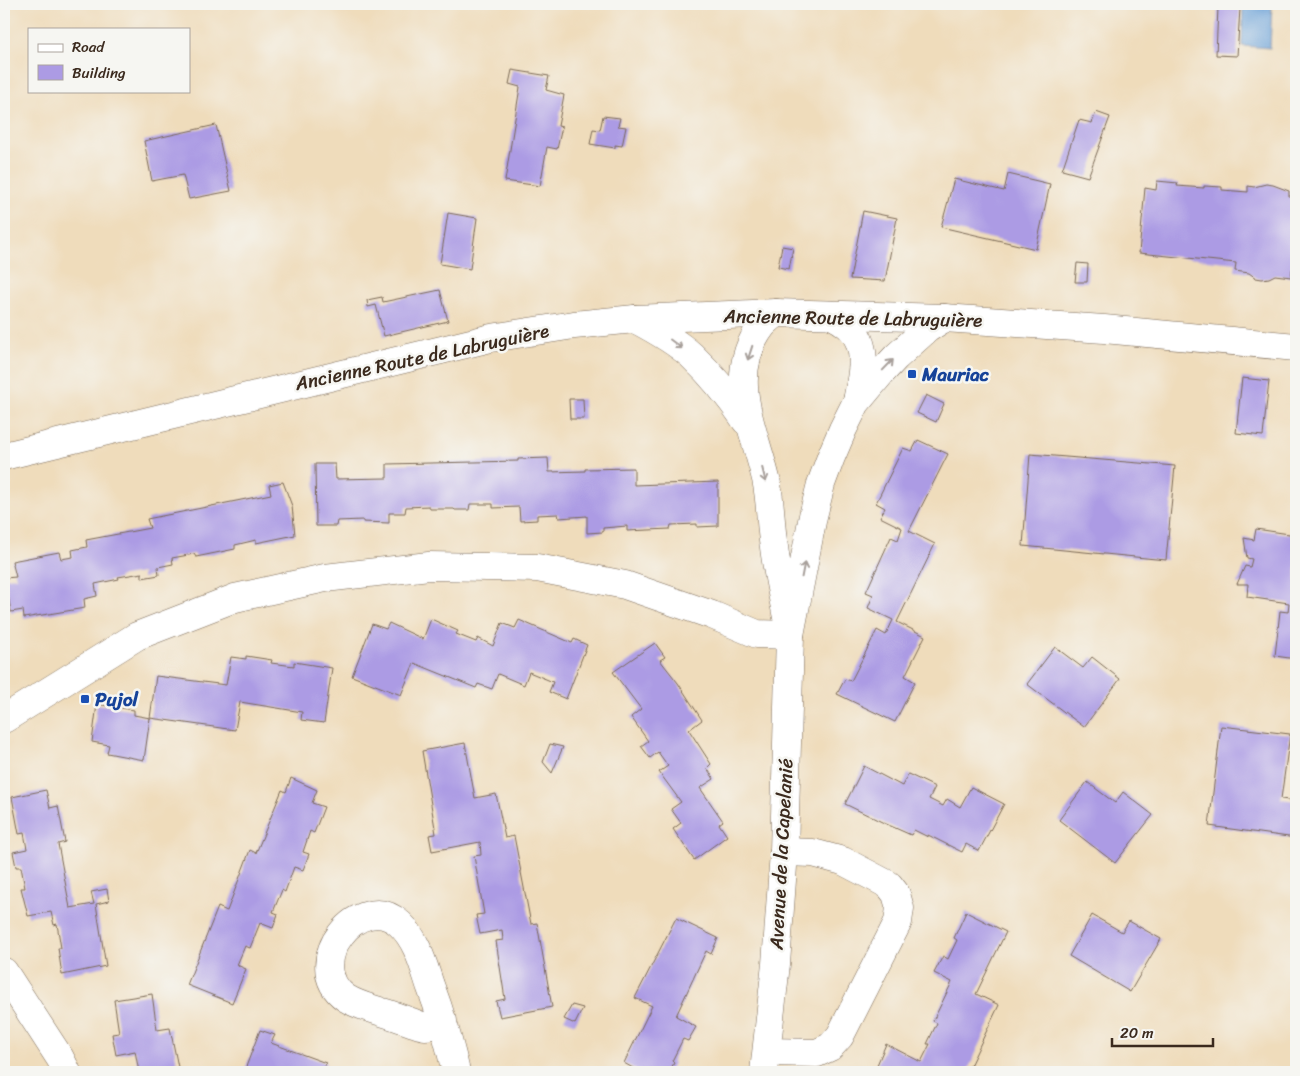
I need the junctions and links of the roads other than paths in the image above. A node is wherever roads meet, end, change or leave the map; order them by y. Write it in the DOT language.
graph roads {
  1 [pos="776,313"];
  2 [pos="832,314"];
  3 [pos="944,318"];
  4 [pos="635,319"];
  5 [pos="1296,347"];
  6 [pos="856,403"];
  7 [pos="751,428"];
  8 [pos="4,456"];
  9 [pos="790,635"];
  10 [pos="4,718"];
  11 [pos="784,852"];
  12 [pos="4,972"];
  13 [pos="443,1021"];
  14 [pos="766,1062"];
  15 [pos="67,1072"];
  16 [pos="456,1072"];
  1 -- 2 [label="street, Ancienne Route de Labruguière"];
  1 -- 4 [label="street, Ancienne Route de Labruguière"];
  1 -- 7 [label="street, one-way"];
  2 -- 3 [label="street, Ancienne Route de Labruguière"];
  2 -- 6 [label="street"];
  3 -- 5 [label="street, Ancienne Route de Labruguière"];
  6 -- 3 [label="street, one-way"];
  4 -- 7 [label="street, one-way"];
  4 -- 8 [label="street, Ancienne Route de Labruguière"];
  9 -- 6 [label="street, one-way"];
  7 -- 9 [label="street, one-way"];
  9 -- 10 [label="street"];
  9 -- 11 [label="street, Avenue de la Capelanié"];
  11 -- 14 [label="street, Avenue de la Capelanié"];
  11 -- 14 [label="street"];
  12 -- 15 [label="street"];
  13 -- 13 [label="street"];
  13 -- 16 [label="street"];
}
